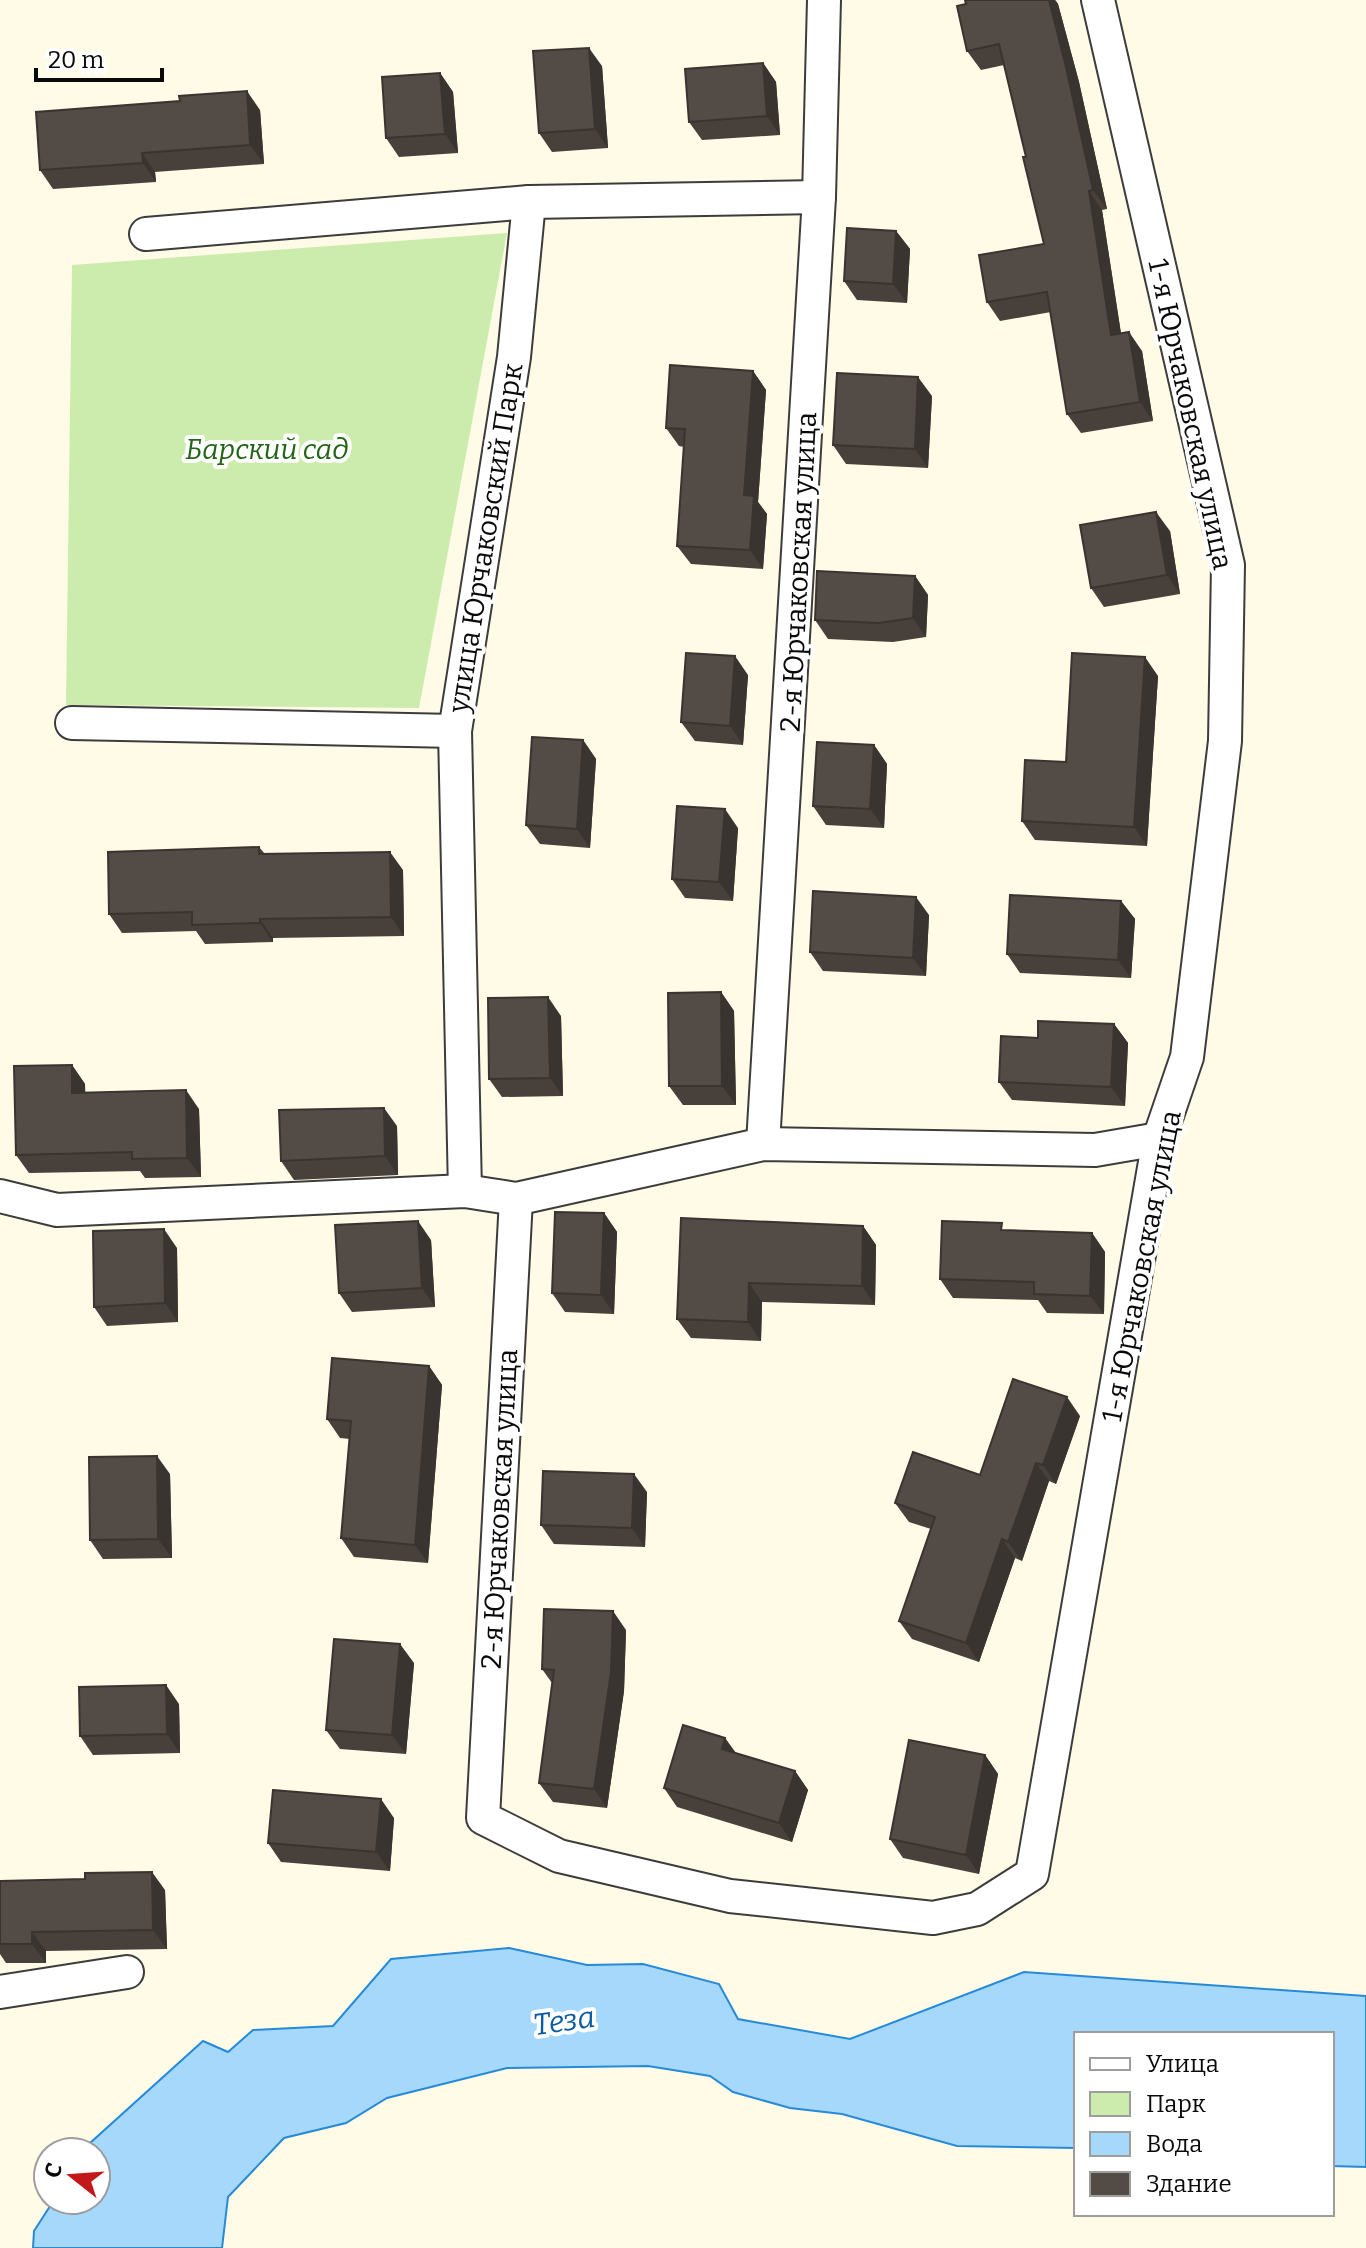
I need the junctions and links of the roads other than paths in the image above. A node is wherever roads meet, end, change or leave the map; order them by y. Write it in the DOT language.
graph roads {
  1 [pos="824,0"];
  2 [pos="1098,0"];
  3 [pos="819,197"];
  4 [pos="529,202"];
  5 [pos="146,234"];
  6 [pos="72,723"];
  7 [pos="455,731"];
  8 [pos="1159,1139"];
  9 [pos="763,1144"];
  10 [pos="465,1191"];
  11 [pos="0,1196"];
  12 [pos="516,1199"];
  13 [pos="483,1818"];
  14 [pos="127,1972"];
  15 [pos="0,1992"];
  1 -- 3 [label="street, 2-я Юрчаковская улица"];
  2 -- 8 [label="street, 1-я Юрчаковская улица"];
  3 -- 4 [label="street"];
  3 -- 9 [label="street, 2-я Юрчаковская улица"];
  4 -- 5 [label="street"];
  4 -- 7 [label="street, улица Юрчаковский Парк"];
  6 -- 7 [label="street, улица Юрчаковский Парк"];
  7 -- 10 [label="street"];
  8 -- 9 [label="street"];
  8 -- 13 [label="street, 1-я Юрчаковская улица"];
  9 -- 12 [label="street"];
  10 -- 11 [label="street"];
  10 -- 12 [label="street"];
  12 -- 13 [label="street, 2-я Юрчаковская улица"];
  14 -- 15 [label="street"];
}
